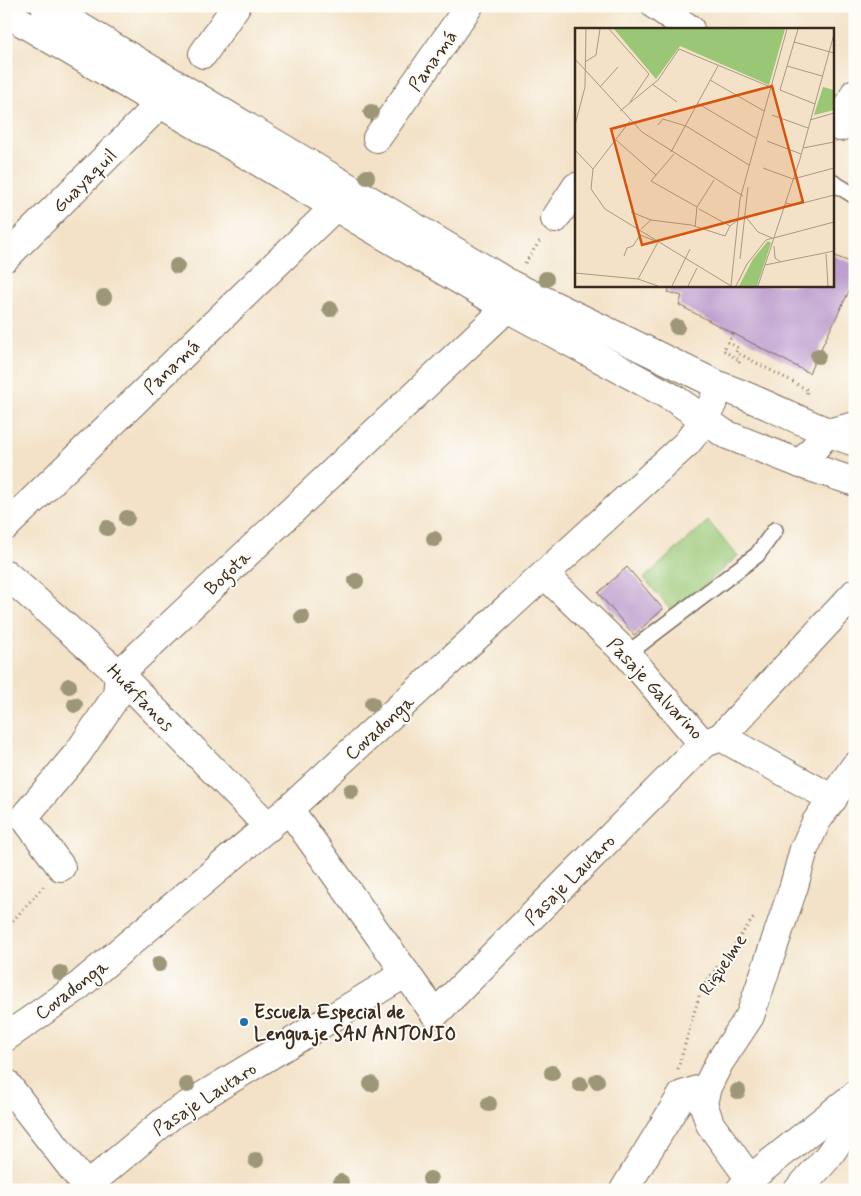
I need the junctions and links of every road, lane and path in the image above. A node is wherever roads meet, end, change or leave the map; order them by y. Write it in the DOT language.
graph roads {
  1 [pos="45,6"];
  2 [pos="236,6"];
  3 [pos="469,6"];
  4 [pos="656,6"];
  5 [pos="9,13"];
  6 [pos="685,22"];
  7 [pos="203,54"];
  8 [pos="855,93"];
  9 [pos="161,103"];
  10 [pos="842,129"];
  11 [pos="377,138"];
  12 [pos="834,183"];
  13 [pos="575,189"];
  14 [pos="855,196"];
  15 [pos="336,206"];
  16 [pos="555,219"];
  17 [pos="6,256"];
  18 [pos="509,296"];
  19 [pos="733,334"];
  20 [pos="728,342"];
  21 [pos="720,386"];
  22 [pos="705,420"];
  23 [pos="855,426"];
  24 [pos="827,433"];
  25 [pos="855,442"];
  26 [pos="800,464"];
  27 [pos="855,482"];
  28 [pos="6,526"];
  29 [pos="775,530"];
  30 [pos="6,574"];
  31 [pos="545,575"];
  32 [pos="855,593"];
  33 [pos="626,654"];
  34 [pos="119,674"];
  35 [pos="712,740"];
  36 [pos="855,766"];
  37 [pos="833,799"];
  38 [pos="279,818"];
  39 [pos="61,867"];
  40 [pos="758,911"];
  41 [pos="6,928"];
  42 [pos="406,973"];
  43 [pos="435,1014"];
  44 [pos="6,1037"];
  45 [pos="6,1083"];
  46 [pos="694,1091"];
  47 [pos="855,1095"];
  48 [pos="855,1118"];
  49 [pos="745,1184"];
  50 [pos="88,1188"];
  51 [pos="624,1190"];
  52 [pos="798,1190"];
  1 -- 18 [label="street"];
  2 -- 7 [label="street"];
  3 -- 11 [label="street, Panamá"];
  4 -- 6 [label="street"];
  5 -- 9 [label="street"];
  8 -- 10 [label="street"];
  9 -- 15 [label="street"];
  9 -- 17 [label="street, Guayaquil"];
  12 -- 14 [label="lane"];
  13 -- 16 [label="street"];
  15 -- 18 [label="street"];
  15 -- 28 [label="street, Panamá"];
  16 -- 18 [label="path"];
  18 -- 21 [label="street"];
  18 -- 22 [label="street"];
  18 -- 34 [label="street, Bogota"];
  19 -- 20 [label="path"];
  21 -- 22 [label="street, Covadonga"];
  21 -- 24 [label="street"];
  22 -- 26 [label="street"];
  22 -- 31 [label="street, Covadonga"];
  23 -- 24 [label="street"];
  24 -- 25 [label="street"];
  24 -- 26 [label="street"];
  26 -- 27 [label="street"];
  29 -- 33 [label="lane"];
  30 -- 34 [label="street, Huérfanos"];
  31 -- 33 [label="street, Pasaje Galvarino"];
  31 -- 38 [label="street, Covadonga"];
  32 -- 35 [label="street, Pasaje Lautaro"];
  33 -- 35 [label="street, Pasaje Galvarino"];
  34 -- 38 [label="street, Huérfanos"];
  34 -- 39 [label="street"];
  35 -- 37 [label="street, Pasaje Galvarino"];
  35 -- 43 [label="street, Pasaje Lautaro"];
  36 -- 37 [label="street, Riquelme"];
  37 -- 46 [label="street, Riquelme"];
  38 -- 42 [label="street, Huérfanos"];
  38 -- 44 [label="street, Covadonga"];
  39 -- 41 [label="path"];
  40 -- 46 [label="path, Riquelme"];
  42 -- 43 [label="street, Huérfanos"];
  42 -- 50 [label="street, Pasaje Lautaro"];
  45 -- 50 [label="street"];
  46 -- 49 [label="street, Riquelme"];
  46 -- 51 [label="street, Riquelme"];
  47 -- 49 [label="street, Riquelme"];
  48 -- 52 [label="street"];
}
